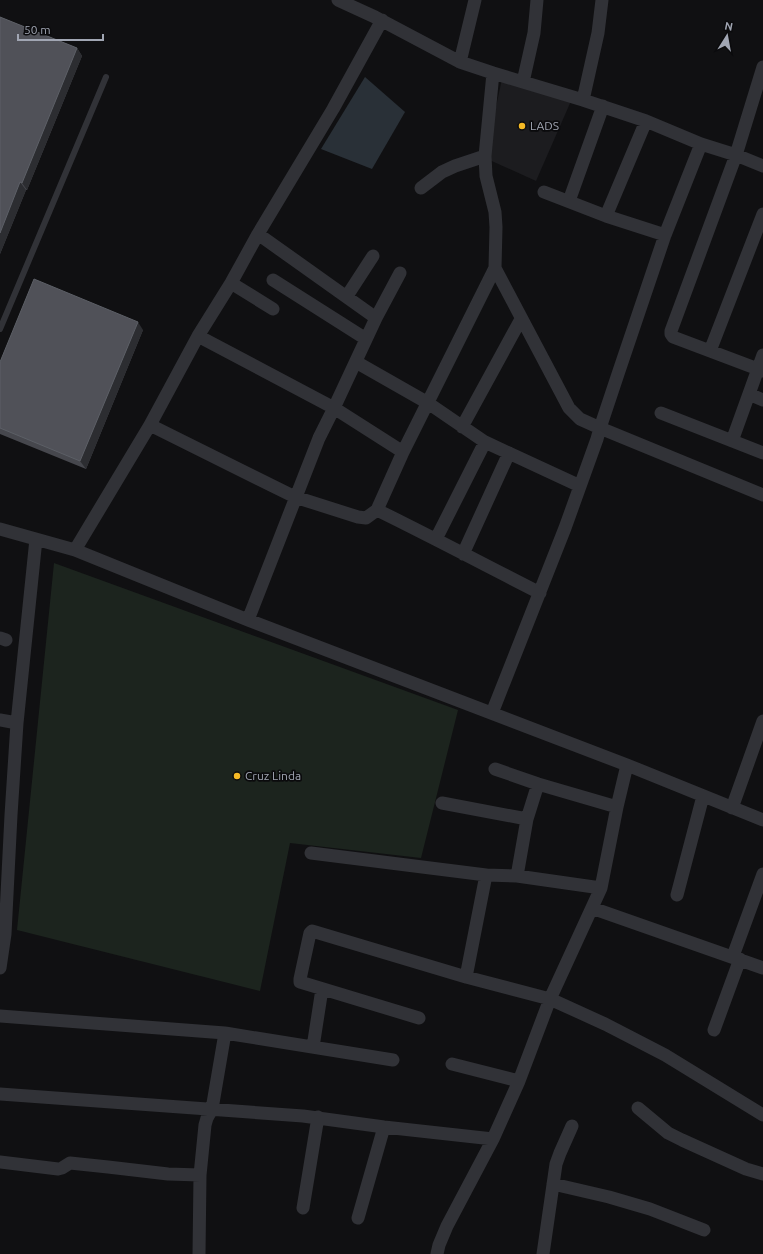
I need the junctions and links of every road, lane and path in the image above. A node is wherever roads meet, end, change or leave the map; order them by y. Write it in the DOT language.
graph roads {
  1 [pos="338,0"];
  2 [pos="475,0"];
  3 [pos="537,0"];
  4 [pos="602,0"];
  5 [pos="382,20"];
  6 [pos="460,62"];
  7 [pos="763,67"];
  8 [pos="493,73"];
  9 [pos="106,76"];
  10 [pos="523,82"];
  11 [pos="583,100"];
  12 [pos="603,106"];
  13 [pos="646,121"];
  14 [pos="702,144"];
  15 [pos="736,155"];
  16 [pos="485,156"];
  17 [pos="763,166"];
  18 [pos="421,188"];
  19 [pos="544,192"];
  20 [pos="569,201"];
  21 [pos="763,214"];
  22 [pos="606,216"];
  23 [pos="258,234"];
  24 [pos="665,235"];
  25 [pos="373,256"];
  26 [pos="495,268"];
  27 [pos="400,273"];
  28 [pos="274,280"];
  29 [pos="231,283"];
  30 [pos="346,296"];
  31 [pos="273,309"];
  32 [pos="376,318"];
  33 [pos="521,319"];
  34 [pos="0,329"];
  35 [pos="198,336"];
  36 [pos="366,339"];
  37 [pos="710,351"];
  38 [pos="763,355"];
  39 [pos="356,362"];
  40 [pos="760,370"];
  41 [pos="749,394"];
  42 [pos="763,400"];
  43 [pos="428,403"];
  44 [pos="334,408"];
  45 [pos="661,413"];
  46 [pos="150,425"];
  47 [pos="462,427"];
  48 [pos="600,428"];
  49 [pos="732,441"];
  50 [pos="485,442"];
  51 [pos="404,452"];
  52 [pos="509,453"];
  53 [pos="763,453"];
  54 [pos="580,486"];
  55 [pos="763,495"];
  56 [pos="295,497"];
  57 [pos="377,510"];
  58 [pos="0,529"];
  59 [pos="36,539"];
  60 [pos="436,539"];
  61 [pos="75,550"];
  62 [pos="463,554"];
  63 [pos="540,593"];
  64 [pos="248,620"];
  65 [pos="492,713"];
  66 [pos="0,720"];
  67 [pos="763,721"];
  68 [pos="17,724"];
  69 [pos="627,765"];
  70 [pos="495,769"];
  71 [pos="538,784"];
  72 [pos="703,796"];
  73 [pos="442,803"];
  74 [pos="617,808"];
  75 [pos="732,808"];
  76 [pos="6,815"];
  77 [pos="528,819"];
  78 [pos="763,820"];
  79 [pos="311,853"];
  80 [pos="763,874"];
  81 [pos="486,875"];
  82 [pos="517,876"];
  83 [pos="601,888"];
  84 [pos="677,895"];
  85 [pos="592,908"];
  86 [pos="737,958"];
  87 [pos="0,968"];
  88 [pos="763,968"];
  89 [pos="466,977"];
  90 [pos="322,989"];
  91 [pos="550,999"];
  92 [pos="0,1016"];
  93 [pos="419,1018"];
  94 [pos="714,1030"];
  95 [pos="225,1033"];
  96 [pos="313,1047"];
  97 [pos="393,1060"];
  98 [pos="452,1064"];
  99 [pos="519,1081"];
  100 [pos="0,1094"];
  101 [pos="638,1108"];
  102 [pos="212,1110"];
  103 [pos="763,1116"];
  104 [pos="318,1117"];
  105 [pos="572,1126"];
  106 [pos="384,1127"];
  107 [pos="493,1139"];
  108 [pos="0,1162"];
  109 [pos="763,1174"];
  110 [pos="200,1175"];
  111 [pos="553,1184"];
  112 [pos="303,1208"];
  113 [pos="358,1218"];
  114 [pos="704,1230"];
  115 [pos="199,1254"];
  116 [pos="437,1254"];
  117 [pos="543,1254"];
  1 -- 5 [label="street"];
  2 -- 6 [label="street"];
  3 -- 10 [label="street"];
  4 -- 11 [label="street"];
  5 -- 6 [label="street"];
  5 -- 23 [label="street"];
  6 -- 8 [label="street"];
  7 -- 15 [label="street"];
  8 -- 10 [label="street"];
  8 -- 16 [label="street"];
  9 -- 34 [label="lane"];
  10 -- 11 [label="street"];
  11 -- 12 [label="street"];
  12 -- 13 [label="street"];
  12 -- 20 [label="street"];
  13 -- 14 [label="street"];
  13 -- 22 [label="street"];
  14 -- 15 [label="street"];
  14 -- 24 [label="street"];
  15 -- 17 [label="street"];
  15 -- 37 [label="street"];
  16 -- 18 [label="street"];
  16 -- 26 [label="street"];
  19 -- 20 [label="street"];
  20 -- 22 [label="street"];
  21 -- 37 [label="street"];
  22 -- 24 [label="street"];
  23 -- 29 [label="street"];
  23 -- 30 [label="street"];
  24 -- 48 [label="street"];
  25 -- 30 [label="street"];
  26 -- 33 [label="street"];
  26 -- 43 [label="street"];
  27 -- 32 [label="street"];
  28 -- 36 [label="street"];
  29 -- 31 [label="street"];
  29 -- 35 [label="street"];
  30 -- 32 [label="street"];
  32 -- 36 [label="street"];
  33 -- 47 [label="street"];
  33 -- 48 [label="street"];
  35 -- 44 [label="street"];
  35 -- 46 [label="street"];
  36 -- 39 [label="street"];
  37 -- 40 [label="street"];
  38 -- 40 [label="street"];
  39 -- 43 [label="street"];
  39 -- 44 [label="street"];
  40 -- 41 [label="street"];
  41 -- 42 [label="street"];
  41 -- 49 [label="street"];
  43 -- 47 [label="street"];
  43 -- 51 [label="street"];
  44 -- 51 [label="street"];
  44 -- 56 [label="street"];
  45 -- 49 [label="street"];
  46 -- 56 [label="street"];
  46 -- 61 [label="street"];
  47 -- 50 [label="street"];
  48 -- 54 [label="street"];
  48 -- 55 [label="street"];
  49 -- 53 [label="street"];
  50 -- 52 [label="street"];
  50 -- 60 [label="street"];
  51 -- 57 [label="street"];
  52 -- 54 [label="street"];
  52 -- 62 [label="street"];
  54 -- 63 [label="street"];
  56 -- 57 [label="street"];
  56 -- 64 [label="street"];
  57 -- 60 [label="street"];
  58 -- 59 [label="street"];
  59 -- 61 [label="street"];
  59 -- 68 [label="street"];
  60 -- 62 [label="street"];
  61 -- 64 [label="street"];
  62 -- 63 [label="street"];
  63 -- 65 [label="street"];
  64 -- 65 [label="street"];
  65 -- 69 [label="street"];
  66 -- 68 [label="street"];
  67 -- 75 [label="street"];
  68 -- 76 [label="street"];
  69 -- 72 [label="street"];
  69 -- 74 [label="street"];
  70 -- 71 [label="street"];
  71 -- 74 [label="street"];
  71 -- 77 [label="street"];
  72 -- 75 [label="street"];
  72 -- 84 [label="street"];
  73 -- 77 [label="street"];
  74 -- 83 [label="street"];
  75 -- 78 [label="street"];
  76 -- 87 [label="street"];
  77 -- 82 [label="street"];
  79 -- 81 [label="street"];
  80 -- 86 [label="street"];
  81 -- 82 [label="street"];
  81 -- 89 [label="street"];
  82 -- 83 [label="street"];
  83 -- 85 [label="street"];
  85 -- 86 [label="street"];
  85 -- 91 [label="street"];
  86 -- 88 [label="street"];
  86 -- 94 [label="street"];
  89 -- 90 [label="street"];
  89 -- 91 [label="street"];
  90 -- 93 [label="street"];
  90 -- 96 [label="street"];
  91 -- 99 [label="street"];
  91 -- 103 [label="street"];
  92 -- 95 [label="street"];
  95 -- 96 [label="street"];
  95 -- 102 [label="street"];
  96 -- 97 [label="street"];
  98 -- 99 [label="street"];
  99 -- 107 [label="street"];
  100 -- 102 [label="street"];
  101 -- 109 [label="street"];
  102 -- 104 [label="street"];
  102 -- 110 [label="street"];
  104 -- 106 [label="street"];
  104 -- 112 [label="street"];
  105 -- 111 [label="street"];
  106 -- 107 [label="street"];
  106 -- 113 [label="street"];
  107 -- 116 [label="street"];
  108 -- 110 [label="street"];
  110 -- 115 [label="street"];
  111 -- 114 [label="street"];
  111 -- 117 [label="street"];
}
